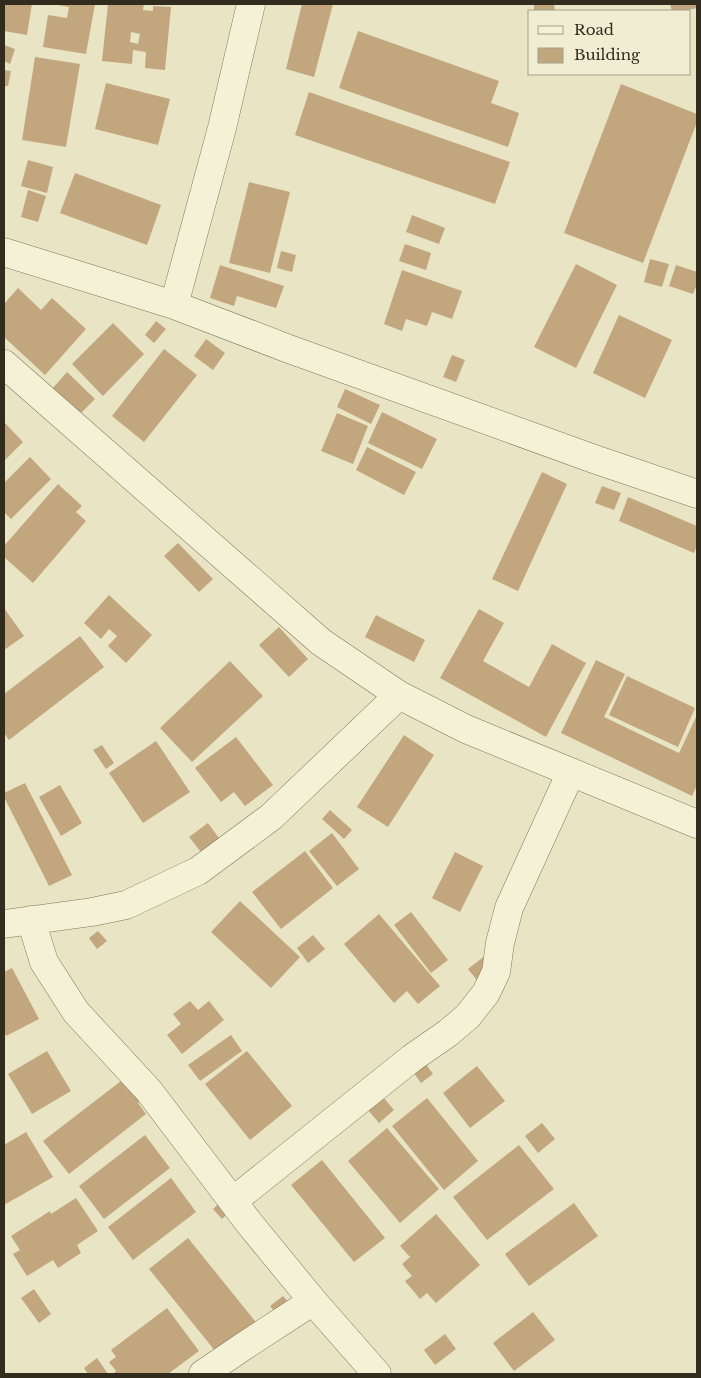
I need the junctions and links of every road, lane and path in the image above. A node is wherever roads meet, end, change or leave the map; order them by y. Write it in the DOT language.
graph roads {
  1 [pos="251,4"];
  2 [pos="4,252"];
  3 [pos="174,305"];
  4 [pos="4,364"];
  5 [pos="696,490"];
  6 [pos="399,695"];
  7 [pos="571,772"];
  8 [pos="697,824"];
  9 [pos="31,920"];
  10 [pos="4,924"];
  11 [pos="233,1201"];
  12 [pos="313,1301"];
  13 [pos="203,1374"];
  14 [pos="377,1374"];
  1 -- 3 [label="street"];
  2 -- 3 [label="street"];
  3 -- 5 [label="street"];
  4 -- 6 [label="street"];
  6 -- 7 [label="street"];
  6 -- 9 [label="street"];
  7 -- 8 [label="street"];
  7 -- 11 [label="street"];
  9 -- 10 [label="street"];
  9 -- 11 [label="street"];
  11 -- 12 [label="street"];
  12 -- 13 [label="street"];
  12 -- 14 [label="street"];
}
